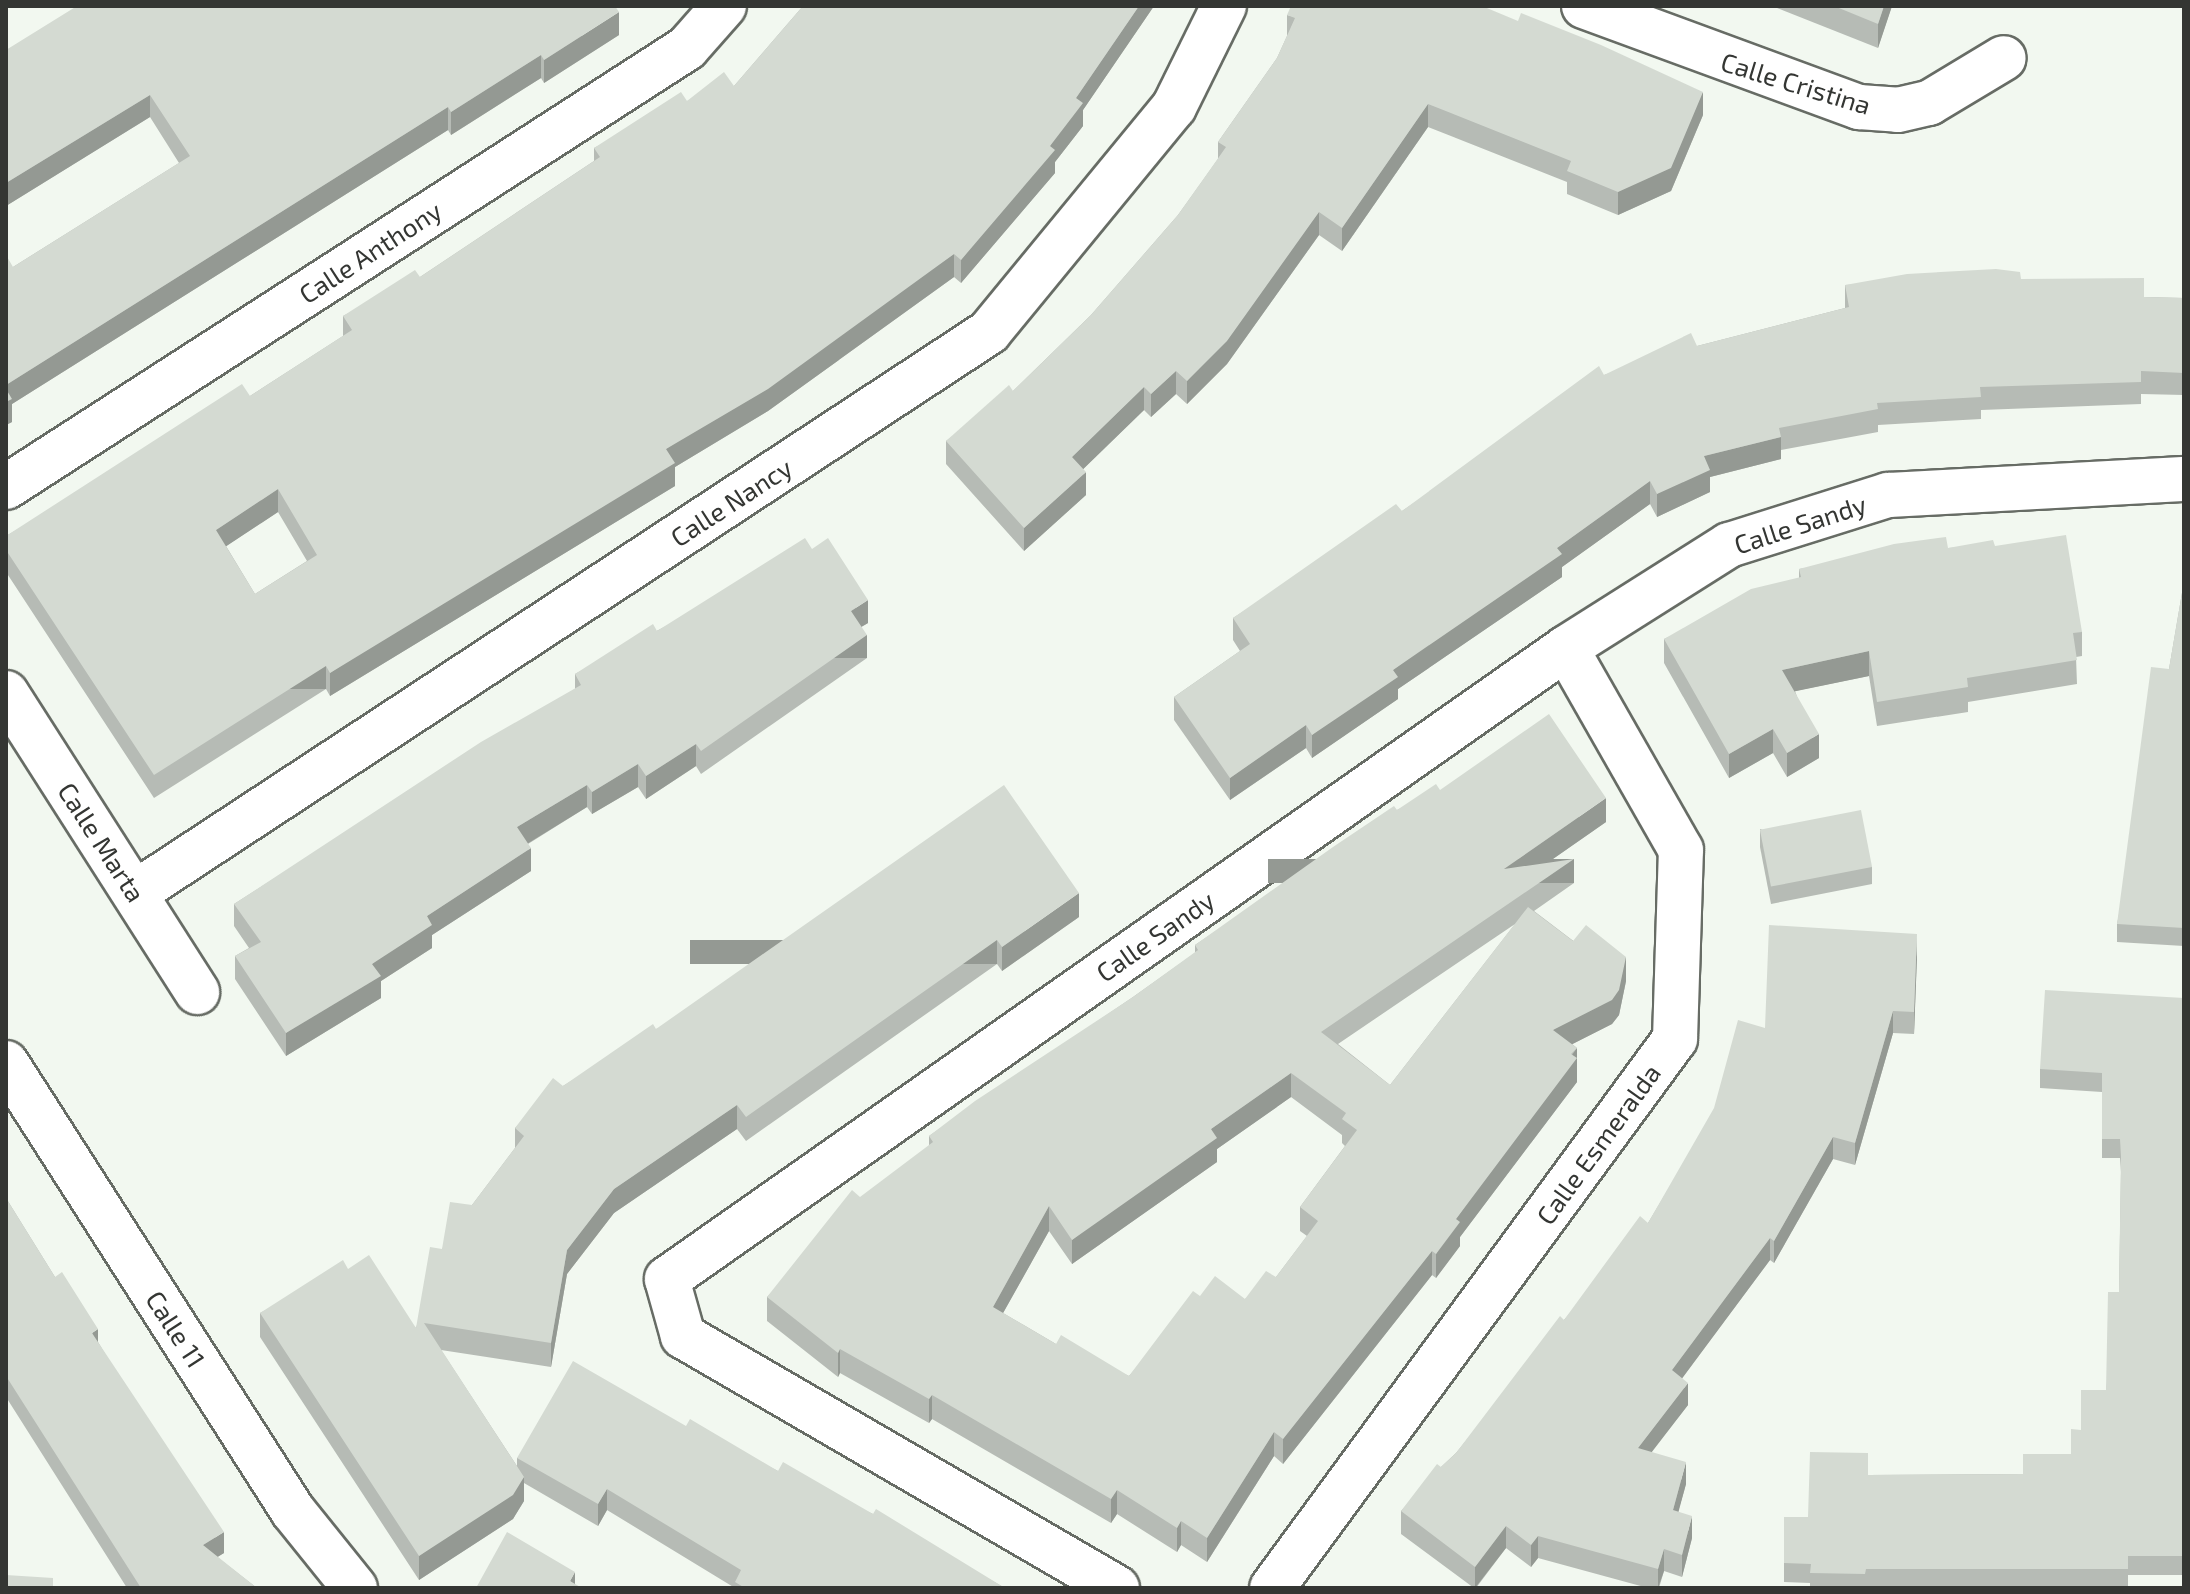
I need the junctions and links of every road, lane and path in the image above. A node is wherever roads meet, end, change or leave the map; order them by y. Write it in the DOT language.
graph roads {
  1 [pos="724,6"];
  2 [pos="1224,6"];
  3 [pos="1584,6"];
  4 [pos="2004,58"];
  5 [pos="2184,479"];
  6 [pos="6,487"];
  7 [pos="1566,648"];
  8 [pos="6,693"];
  9 [pos="135,893"];
  10 [pos="197,992"];
  11 [pos="6,1063"];
  12 [pos="355,1588"];
  13 [pos="1117,1588"];
  14 [pos="1272,1588"];
  1 -- 6 [label="street, Calle Anthony"];
  2 -- 9 [label="street, Calle Nancy"];
  3 -- 4 [label="street, Calle Cristina"];
  5 -- 7 [label="street, Calle Sandy"];
  7 -- 13 [label="street, Calle Sandy"];
  7 -- 14 [label="street, Calle Esmeralda"];
  8 -- 9 [label="street, Calle Marta"];
  9 -- 10 [label="street, Calle Marta"];
  11 -- 12 [label="street, Calle 11"];
}
